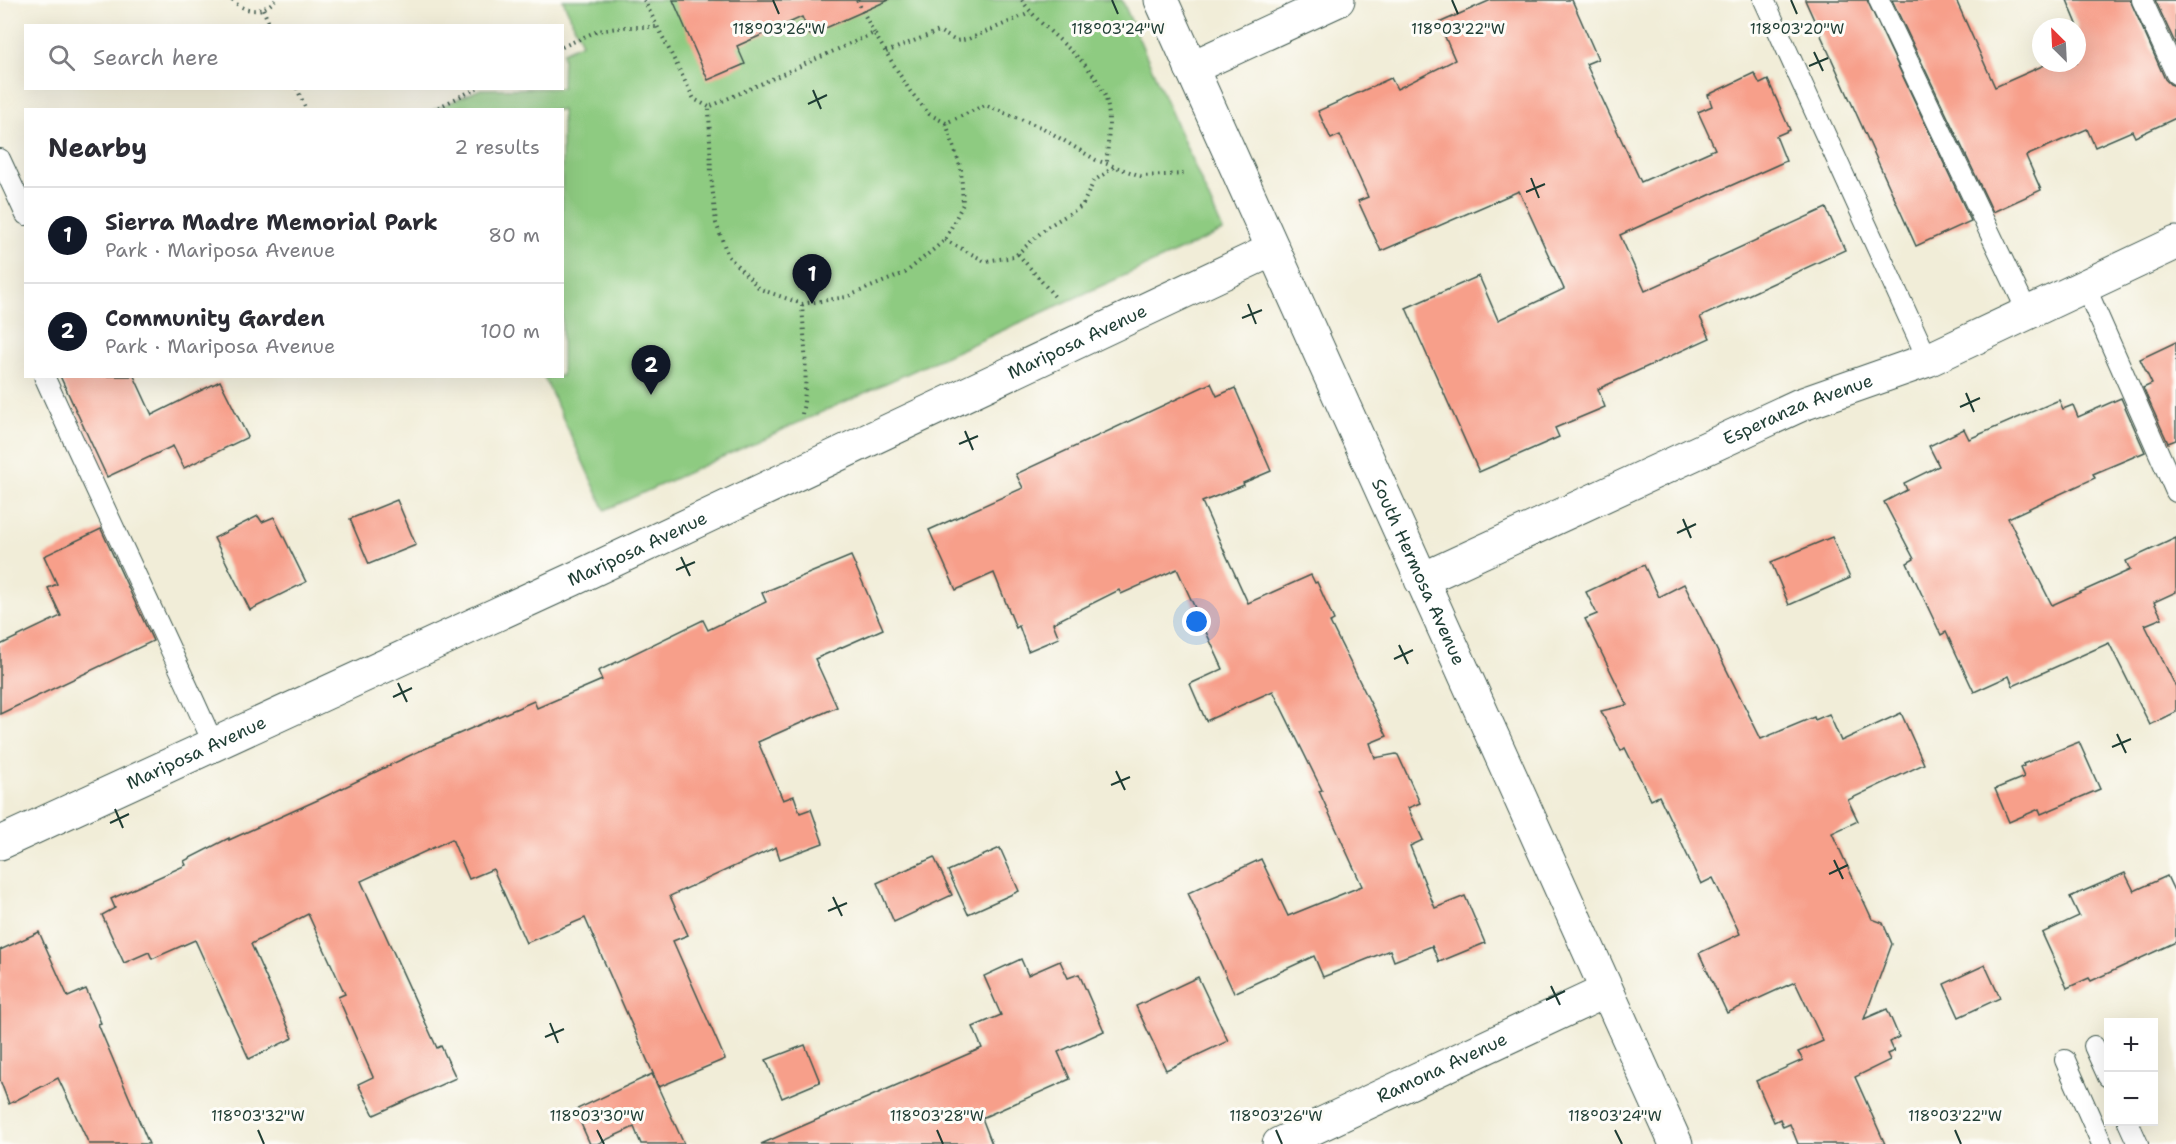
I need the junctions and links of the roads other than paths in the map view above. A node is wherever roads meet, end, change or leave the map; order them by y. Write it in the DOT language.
graph roads {
  1 [pos="1161,0"];
  2 [pos="1338,0"];
  3 [pos="1764,0"];
  4 [pos="1879,0"];
  5 [pos="2142,0"];
  6 [pos="1191,68"];
  7 [pos="2176,74"];
  8 [pos="0,159"];
  9 [pos="24,211"];
  10 [pos="2176,243"];
  11 [pos="1272,250"];
  12 [pos="2085,286"];
  13 [pos="2028,313"];
  14 [pos="1928,360"];
  15 [pos="45,378"];
  16 [pos="2176,492"];
  17 [pos="1421,580"];
  18 [pos="214,745"];
  19 [pos="0,843"];
  20 [pos="1606,991"];
  21 [pos="2094,1046"];
  22 [pos="2065,1060"];
  23 [pos="2107,1072"];
  24 [pos="2130,1126"];
  25 [pos="1279,1144"];
  26 [pos="1676,1144"];
  27 [pos="2102,1144"];
  28 [pos="2138,1144"];
  1 -- 6 [label="street, South Hermosa Avenue"];
  2 -- 6 [label="street"];
  3 -- 14 [label="lane"];
  4 -- 13 [label="lane"];
  5 -- 7 [label="lane"];
  6 -- 11 [label="street, South Hermosa Avenue"];
  8 -- 9 [label="lane"];
  10 -- 12 [label="street, Esperanza Avenue"];
  11 -- 17 [label="street, South Hermosa Avenue"];
  11 -- 18 [label="street, Mariposa Avenue"];
  12 -- 13 [label="street, Esperanza Avenue"];
  12 -- 16 [label="lane"];
  13 -- 14 [label="street, Esperanza Avenue"];
  14 -- 17 [label="street, Esperanza Avenue"];
  15 -- 18 [label="lane"];
  17 -- 20 [label="street, South Hermosa Avenue"];
  18 -- 19 [label="street, Mariposa Avenue"];
  20 -- 25 [label="street, Ramona Avenue"];
  20 -- 26 [label="street, South Hermosa Avenue"];
  21 -- 23 [label="lane"];
  22 -- 27 [label="lane"];
  24 -- 28 [label="lane"];
}
